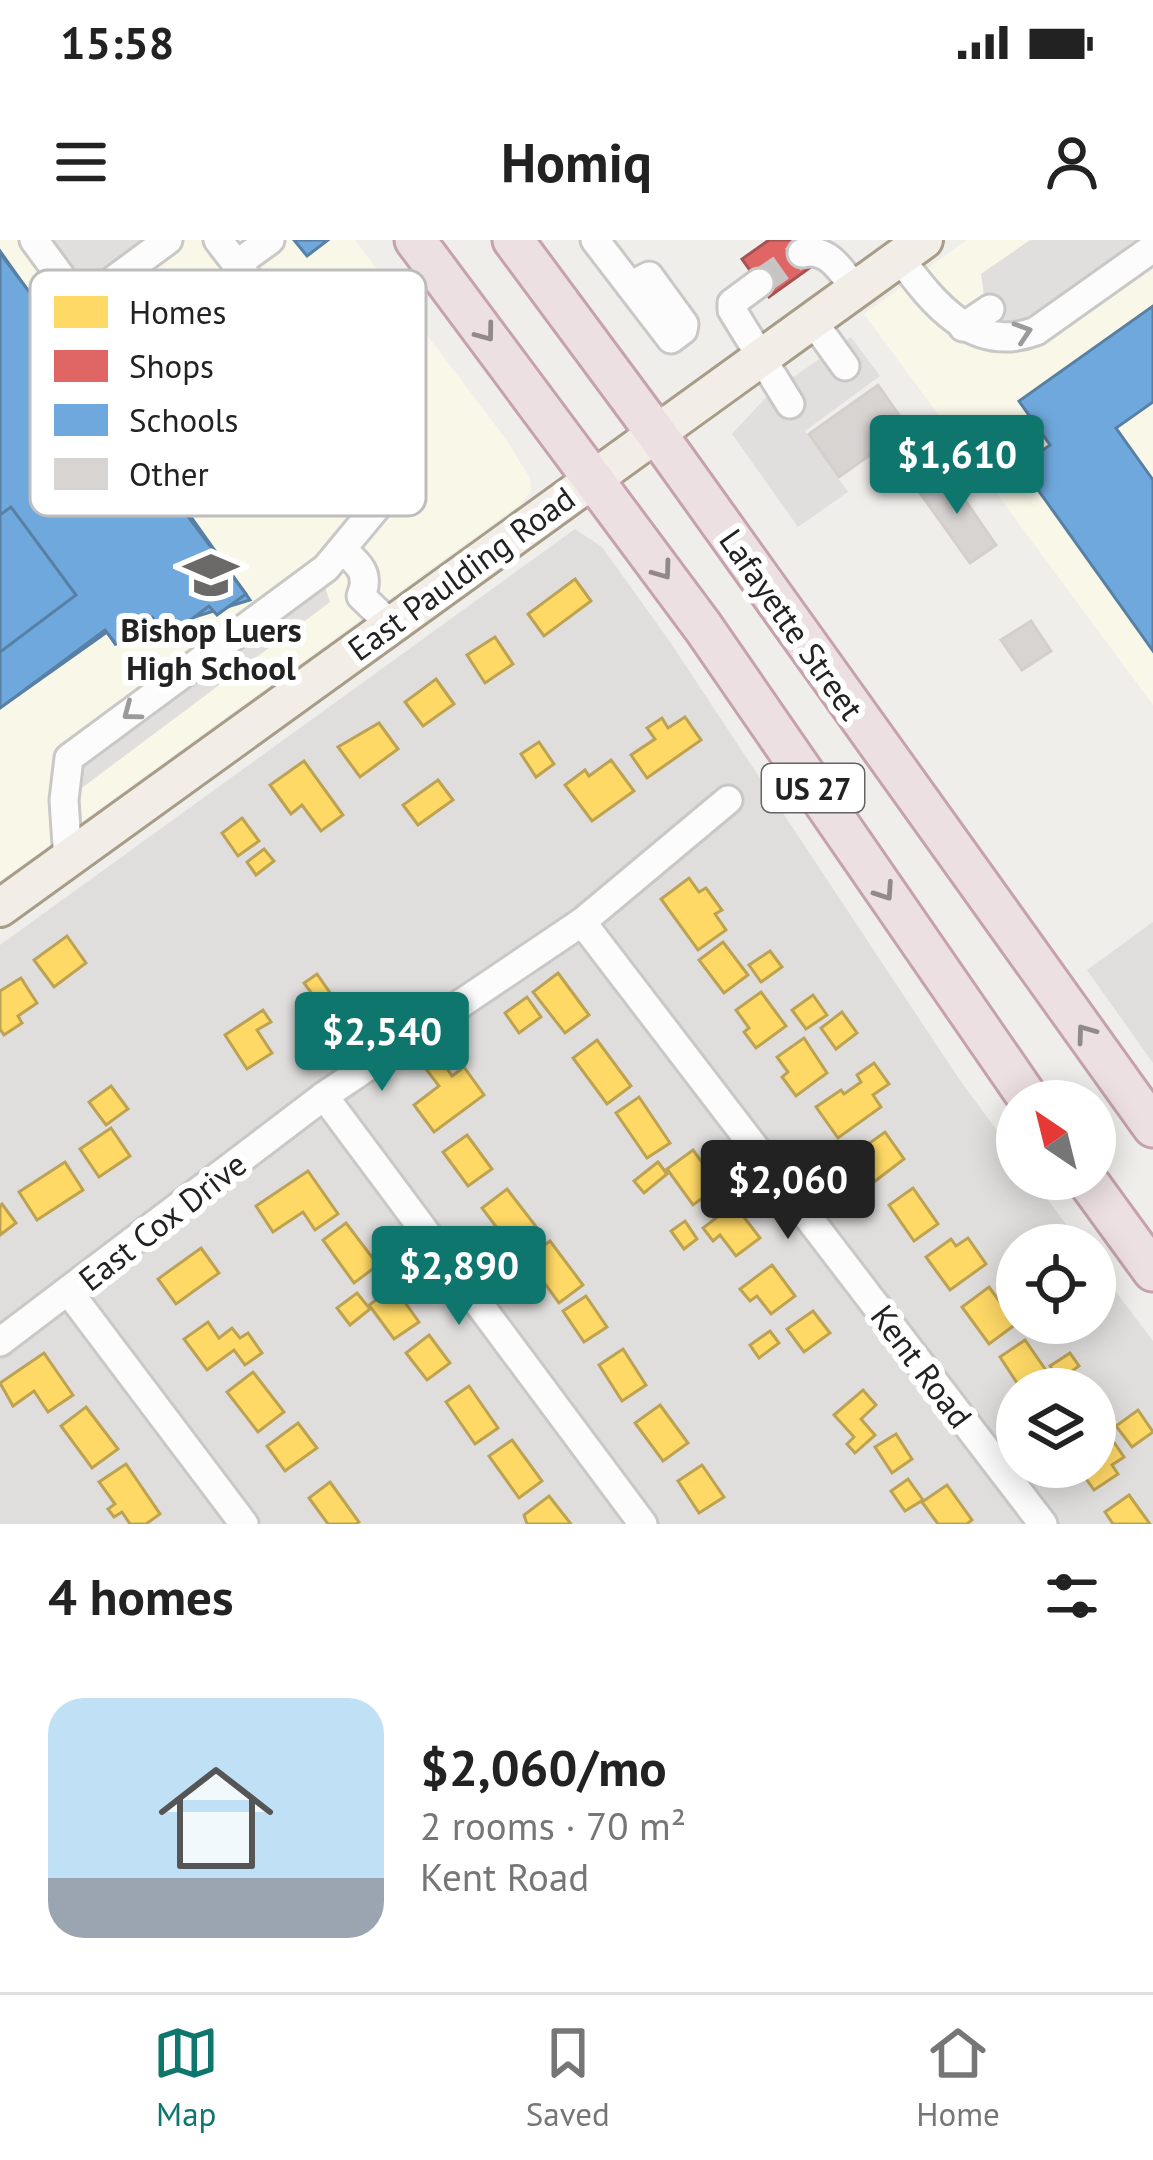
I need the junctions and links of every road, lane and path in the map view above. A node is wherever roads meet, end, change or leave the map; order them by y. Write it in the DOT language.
graph roads {
  1 [pos="34,240"];
  2 [pos="168,240"];
  3 [pos="218,240"];
  4 [pos="270,240"];
  5 [pos="415,240"];
  6 [pos="512,240"];
  7 [pos="595,240"];
  8 [pos="909,247"];
  9 [pos="1153,248"];
  10 [pos="802,253"];
  11 [pos="237,264"];
  12 [pos="56,270"];
  13 [pos="127,270"];
  14 [pos="242,270"];
  15 [pos="759,283"];
  16 [pos="855,289"];
  17 [pos="990,309"];
  18 [pos="812,320"];
  19 [pos="963,327"];
  20 [pos="671,339"];
  21 [pos="760,357"];
  22 [pos="844,366"];
  23 [pos="790,404"];
  24 [pos="656,433"];
  25 [pos="592,478"];
  26 [pos="372,516"];
  27 [pos="335,559"];
  28 [pos="391,625"];
  29 [pos="728,800"];
  30 [pos="68,860"];
  31 [pos="0,908"];
  32 [pos="582,922"];
  33 [pos="1016,1080"];
  34 [pos="324,1096"];
  35 [pos="1153,1127"];
  36 [pos="1101,1200"];
  37 [pos="1153,1271"];
  38 [pos="69,1292"];
  39 [pos="0,1342"];
  40 [pos="244,1524"];
  41 [pos="644,1524"];
  42 [pos="1043,1524"];
  1 -- 12 [label="street"];
  2 -- 13 [label="street"];
  3 -- 11 [label="street"];
  4 -- 11 [label="street"];
  5 -- 25 [label="highway, US 27, one-way"];
  6 -- 24 [label="highway, Lafayette Street / US 27"];
  7 -- 20 [label="street"];
  8 -- 16 [label="main road, East Paulding Road"];
  8 -- 19 [label="street"];
  19 -- 9 [label="street, one-way"];
  10 -- 16 [label="street"];
  11 -- 14 [label="street"];
  15 -- 21 [label="street"];
  16 -- 18 [label="main road, East Paulding Road"];
  17 -- 19 [label="street"];
  18 -- 21 [label="main road, East Paulding Road"];
  18 -- 22 [label="street"];
  21 -- 23 [label="street"];
  21 -- 24 [label="main road, East Paulding Road"];
  24 -- 25 [label="main road, East Paulding Road"];
  35 -- 24 [label="highway, Lafayette Street / US 27, one-way"];
  25 -- 28 [label="main road, East Paulding Road"];
  25 -- 33 [label="highway, US 27, one-way"];
  26 -- 27 [label="street"];
  27 -- 28 [label="street"];
  27 -- 30 [label="street, one-way"];
  28 -- 30 [label="main road, East Paulding Road"];
  29 -- 32 [label="street, East Cox Drive"];
  30 -- 31 [label="main road, East Paulding Road"];
  32 -- 34 [label="street, East Cox Drive"];
  32 -- 42 [label="street, Kent Road"];
  34 -- 38 [label="street, East Cox Drive"];
  34 -- 41 [label="street"];
  36 -- 37 [label="highway"];
  38 -- 39 [label="street, East Cox Drive"];
  38 -- 40 [label="street"];
}
